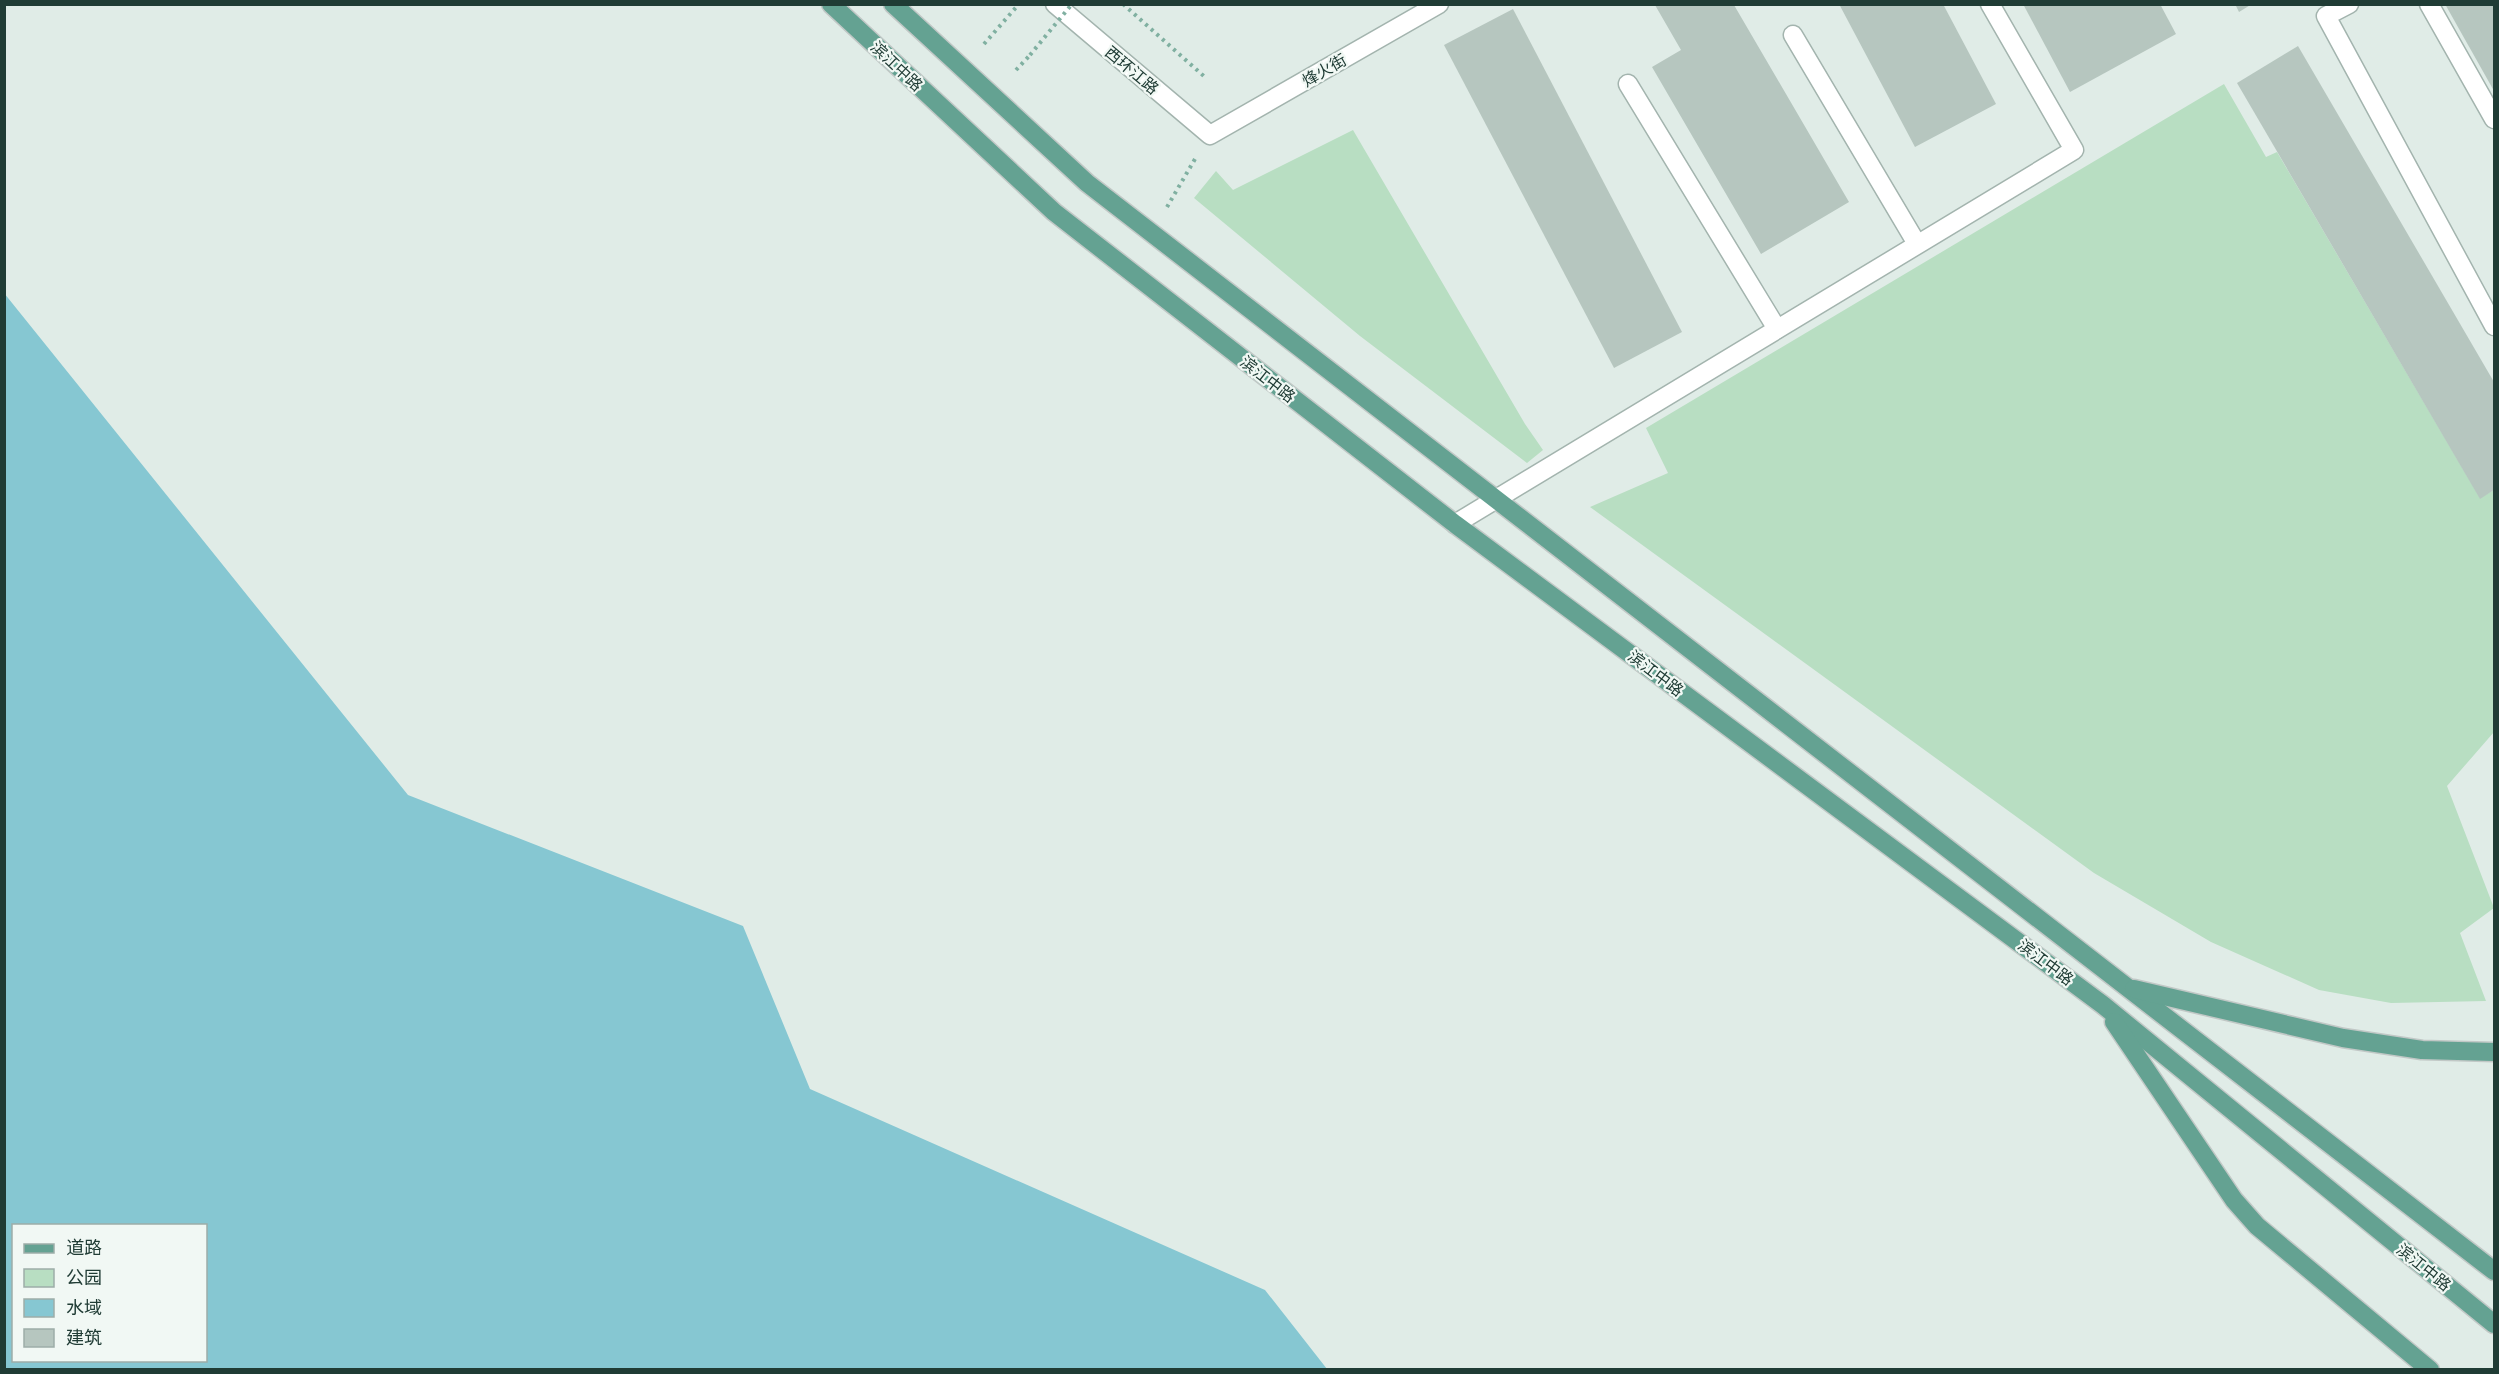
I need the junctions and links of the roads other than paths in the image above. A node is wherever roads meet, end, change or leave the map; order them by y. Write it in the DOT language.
graph roads {
  1 [pos="831,4"];
  2 [pos="892,4"];
  3 [pos="1055,4"];
  4 [pos="1439,4"];
  5 [pos="1990,4"];
  6 [pos="2349,4"];
  7 [pos="2428,4"];
  8 [pos="1793,35"];
  9 [pos="1628,84"];
  10 [pos="2494,118"];
  11 [pos="1210,135"];
  12 [pos="1917,244"];
  13 [pos="2494,326"];
  14 [pos="1777,329"];
  15 [pos="1496,499"];
  16 [pos="1455,524"];
  17 [pos="2128,988"];
  18 [pos="2103,1005"];
  19 [pos="2494,1052"];
  20 [pos="2494,1271"];
  21 [pos="2494,1302"];
  22 [pos="2493,1322"];
  23 [pos="2430,1370"];
  1 -- 16 [label="main road, 滨江中路"];
  2 -- 15 [label="main road, 滨江中路"];
  3 -- 11 [label="street, 西环江路"];
  4 -- 11 [label="street, 烽火街"];
  5 -- 12 [label="street"];
  6 -- 13 [label="street"];
  7 -- 10 [label="street"];
  8 -- 12 [label="street"];
  9 -- 14 [label="street"];
  12 -- 14 [label="street"];
  14 -- 15 [label="street"];
  15 -- 16 [label="street"];
  15 -- 17 [label="main road, 滨江中路"];
  16 -- 18 [label="main road, 滨江中路"];
  17 -- 19 [label="main road"];
  17 -- 20 [label="main road, 滨江中路"];
  18 -- 22 [label="main road, 滨江中路"];
  18 -- 23 [label="main road"];
  21 -- 22 [label="main road"];
}
